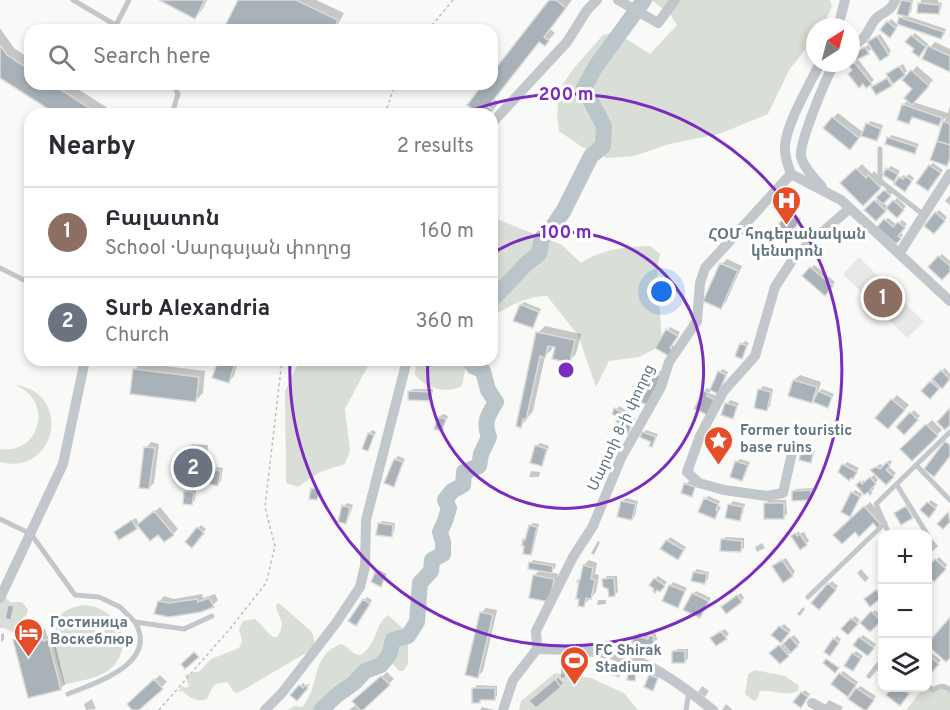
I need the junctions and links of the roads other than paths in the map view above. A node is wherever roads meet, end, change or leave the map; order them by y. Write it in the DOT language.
graph roads {
  1 [pos="73,0"];
  2 [pos="129,0"];
  3 [pos="597,0"];
  4 [pos="618,0"];
  5 [pos="675,0"];
  6 [pos="845,0"];
  7 [pos="895,0"];
  8 [pos="840,18"];
  9 [pos="114,24"];
  10 [pos="117,24"];
  11 [pos="860,42"];
  12 [pos="816,72"];
  13 [pos="831,72"];
  14 [pos="176,90"];
  15 [pos="174,108"];
  16 [pos="498,117"];
  17 [pos="880,149"];
  18 [pos="791,174"];
  19 [pos="950,174"];
  20 [pos="824,190"];
  21 [pos="850,208"];
  22 [pos="924,215"];
  23 [pos="898,254"];
  24 [pos="0,268"];
  25 [pos="24,280"];
  26 [pos="950,302"];
  27 [pos="85,366"];
  28 [pos="405,366"];
  29 [pos="950,432"];
  30 [pos="792,453"];
  31 [pos="917,466"];
  32 [pos="897,485"];
  33 [pos="950,500"];
  34 [pos="0,519"];
  35 [pos="885,523"];
  36 [pos="888,530"];
  37 [pos="925,530"];
  38 [pos="31,534"];
  39 [pos="808,597"];
  40 [pos="0,598"];
  41 [pos="212,616"];
  42 [pos="135,622"];
  43 [pos="537,648"];
  44 [pos="878,665"];
  45 [pos="868,676"];
  46 [pos="932,689"];
  47 [pos="950,690"];
  48 [pos="689,691"];
  49 [pos="68,694"];
  50 [pos="812,703"];
  51 [pos="265,710"];
  52 [pos="503,710"];
  53 [pos="686,710"];
  54 [pos="713,710"];
  55 [pos="825,710"];
  1 -- 9 [label="lane"];
  2 -- 10 [label="lane"];
  3 -- 16 [label="street"];
  4 -- 5 [label="street"];
  6 -- 8 [label="street"];
  7 -- 11 [label="street"];
  12 -- 18 [label="street"];
  13 -- 20 [label="street"];
  14 -- 15 [label="lane"];
  17 -- 22 [label="lane"];
  18 -- 20 [label="street"];
  18 -- 43 [label="street, Մարտի 8-ի փողոց"];
  19 -- 22 [label="street"];
  20 -- 21 [label="street"];
  21 -- 23 [label="street"];
  21 -- 30 [label="street"];
  22 -- 23 [label="street"];
  23 -- 26 [label="street"];
  24 -- 25 [label="lane"];
  27 -- 38 [label="street"];
  28 -- 51 [label="street"];
  29 -- 31 [label="lane"];
  31 -- 32 [label="lane"];
  31 -- 33 [label="lane"];
  32 -- 35 [label="lane"];
  32 -- 37 [label="lane"];
  34 -- 38 [label="lane"];
  35 -- 36 [label="lane"];
  35 -- 39 [label="lane"];
  38 -- 40 [label="street"];
  38 -- 42 [label="lane"];
  41 -- 42 [label="lane"];
  42 -- 49 [label="lane"];
  43 -- 48 [label="street"];
  43 -- 52 [label="street, Մարտի 8-ի փողոց"];
  44 -- 45 [label="lane"];
  46 -- 47 [label="lane"];
  48 -- 53 [label="lane"];
  48 -- 54 [label="street"];
  50 -- 55 [label="street"];
}
